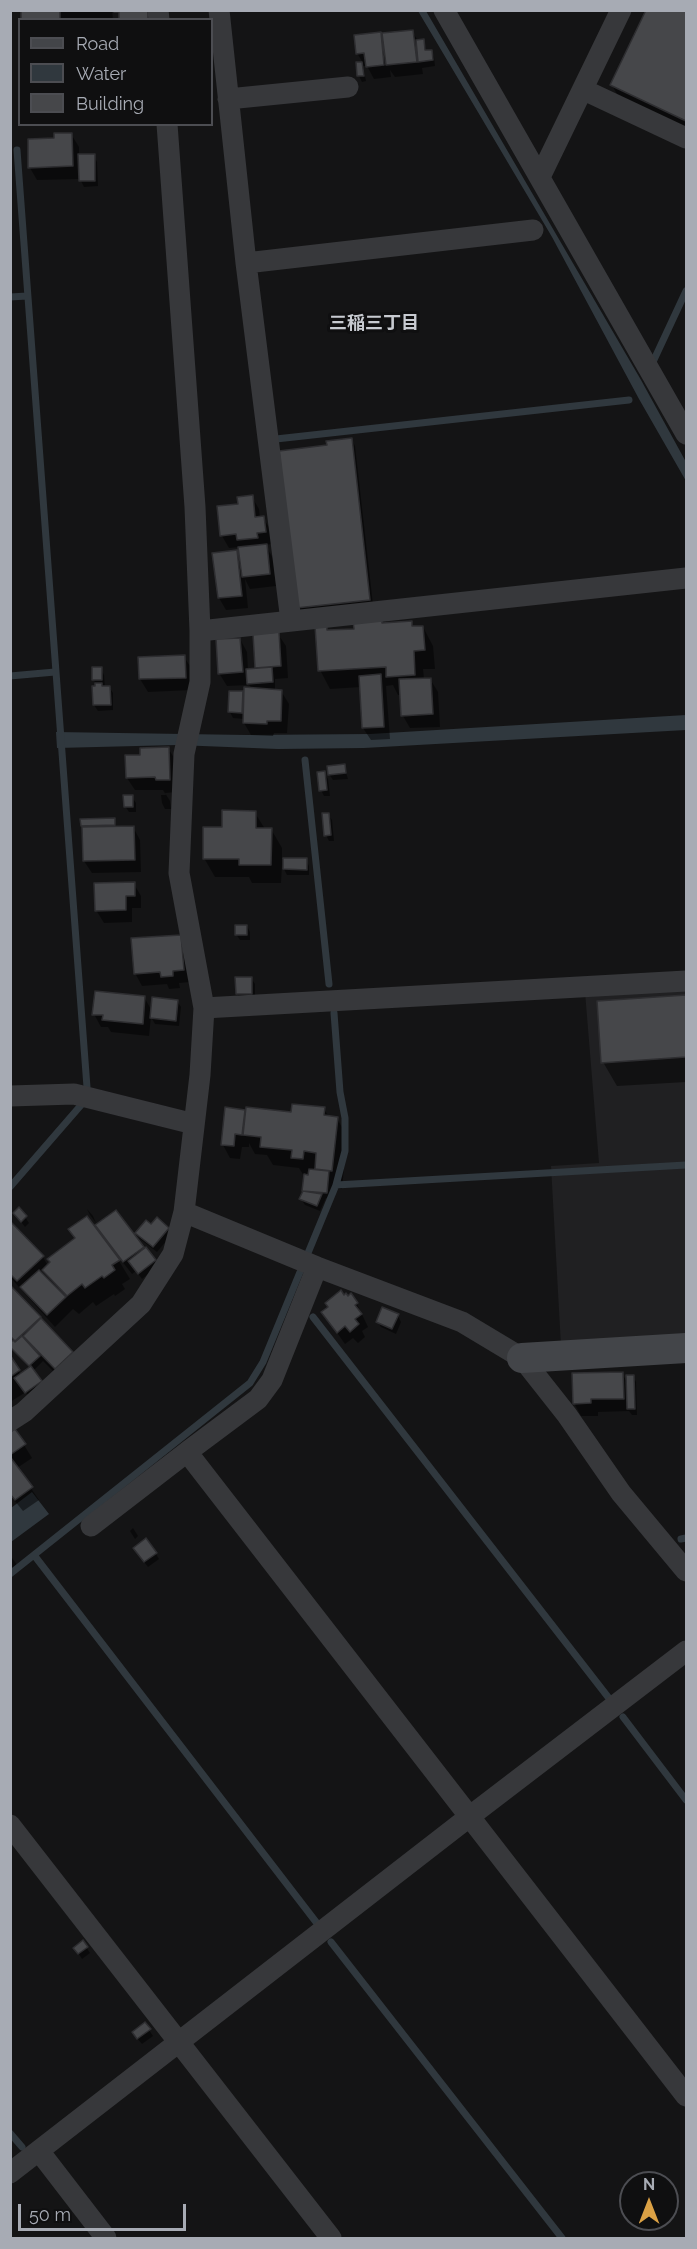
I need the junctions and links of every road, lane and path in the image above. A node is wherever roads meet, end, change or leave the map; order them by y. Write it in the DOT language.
graph roads {
  1 [pos="219,10"];
  2 [pos="444,10"];
  3 [pos="621,10"];
  4 [pos="348,87"];
  5 [pos="584,90"];
  6 [pos="228,99"];
  7 [pos="167,126"];
  8 [pos="687,138"];
  9 [pos="540,177"];
  10 [pos="533,230"];
  11 [pos="246,263"];
  12 [pos="687,434"];
  13 [pos="687,578"];
  14 [pos="291,621"];
  15 [pos="200,631"];
  16 [pos="687,981"];
  17 [pos="204,1008"];
  18 [pos="10,1096"];
  19 [pos="194,1124"];
  20 [pos="184,1212"];
  21 [pos="317,1267"];
  22 [pos="687,1348"];
  23 [pos="522,1358"];
  24 [pos="10,1421"];
  25 [pos="187,1452"];
  26 [pos="91,1526"];
  27 [pos="687,1571"];
  28 [pos="687,1652"];
  29 [pos="469,1817"];
  30 [pos="10,1825"];
  31 [pos="179,2043"];
  32 [pos="687,2096"];
  33 [pos="39,2151"];
  34 [pos="10,2173"];
  35 [pos="106,2238"];
  36 [pos="330,2238"];
  1 -- 6 [label="street"];
  2 -- 9 [label="street"];
  3 -- 5 [label="street"];
  4 -- 6 [label="street"];
  5 -- 8 [label="street"];
  5 -- 9 [label="street"];
  6 -- 11 [label="street"];
  7 -- 15 [label="street"];
  9 -- 12 [label="street"];
  10 -- 11 [label="street"];
  11 -- 14 [label="street"];
  13 -- 14 [label="street"];
  14 -- 15 [label="street"];
  15 -- 17 [label="street"];
  16 -- 17 [label="street"];
  17 -- 19 [label="street"];
  18 -- 19 [label="street"];
  19 -- 20 [label="street"];
  20 -- 21 [label="street"];
  20 -- 24 [label="street"];
  21 -- 23 [label="street"];
  21 -- 25 [label="street"];
  22 -- 23 [label="street"];
  23 -- 27 [label="street"];
  25 -- 26 [label="street"];
  25 -- 29 [label="street"];
  28 -- 29 [label="street"];
  29 -- 31 [label="street"];
  29 -- 32 [label="street"];
  30 -- 31 [label="street"];
  31 -- 33 [label="street"];
  31 -- 36 [label="street"];
  33 -- 34 [label="street"];
  33 -- 35 [label="street"];
}
